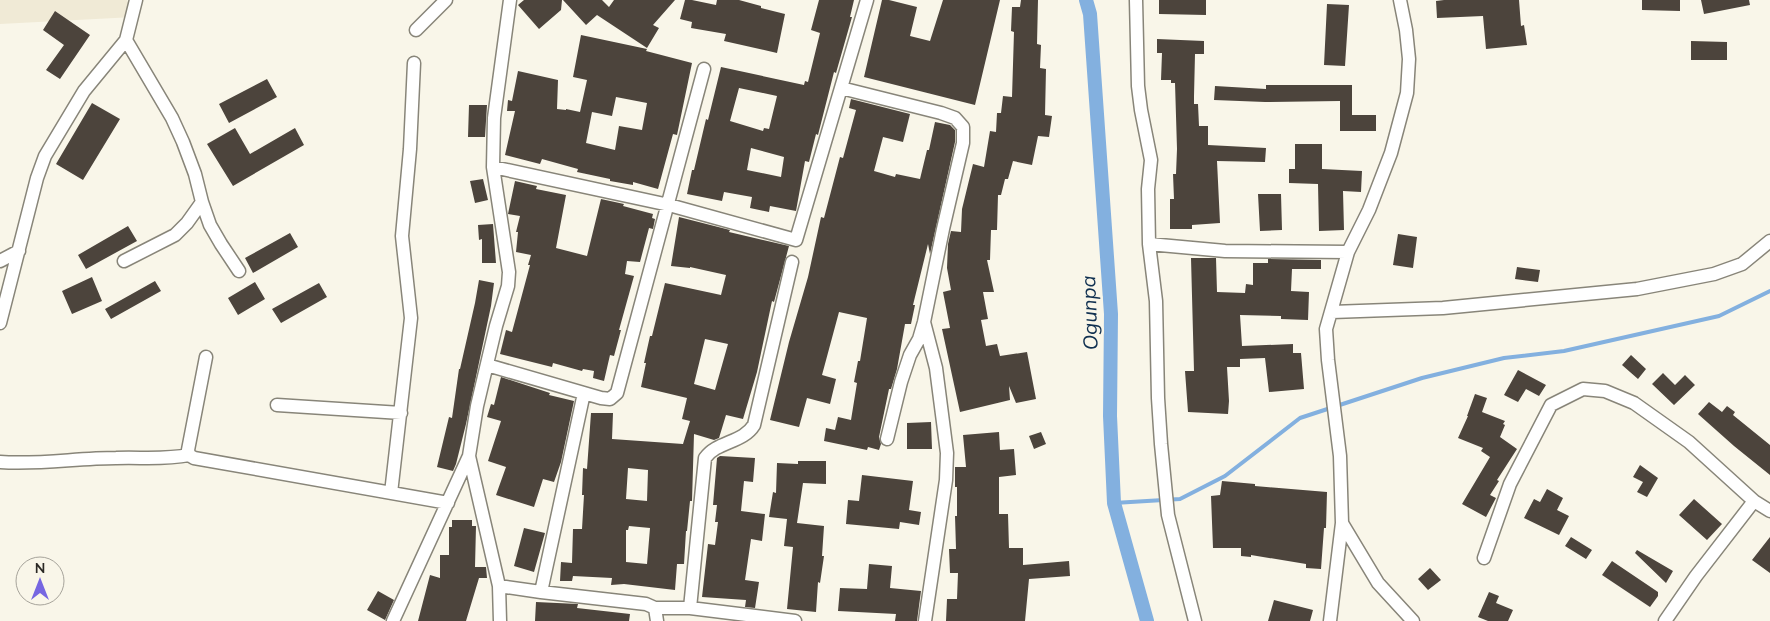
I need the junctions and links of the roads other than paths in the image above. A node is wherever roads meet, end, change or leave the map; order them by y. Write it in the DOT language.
graph roads {
  1 [pos="136,0"];
  2 [pos="446,0"];
  3 [pos="510,0"];
  4 [pos="867,0"];
  5 [pos="1136,0"];
  6 [pos="1400,0"];
  7 [pos="416,30"];
  8 [pos="126,40"];
  9 [pos="414,63"];
  10 [pos="704,69"];
  11 [pos="841,88"];
  12 [pos="493,167"];
  13 [pos="202,202"];
  14 [pos="669,204"];
  15 [pos="1770,241"];
  16 [pos="1149,244"];
  17 [pos="19,250"];
  18 [pos="1348,252"];
  19 [pos="0,261"];
  20 [pos="124,261"];
  21 [pos="792,262"];
  22 [pos="239,271"];
  23 [pos="1332,312"];
  24 [pos="924,322"];
  25 [pos="0,323"];
  26 [pos="206,358"];
  27 [pos="487,365"];
  28 [pos="584,393"];
  29 [pos="277,404"];
  30 [pos="401,413"];
  31 [pos="887,439"];
  32 [pos="189,455"];
  33 [pos="469,456"];
  34 [pos="0,462"];
  35 [pos="391,493"];
  36 [pos="1754,501"];
  37 [pos="448,503"];
  38 [pos="1770,512"];
  39 [pos="1342,523"];
  40 [pos="1484,558"];
  41 [pos="499,586"];
  42 [pos="540,592"];
  43 [pos="690,608"];
  44 [pos="656,615"];
  45 [pos="393,621"];
  46 [pos="500,621"];
  47 [pos="790,621"];
  48 [pos="925,621"];
  49 [pos="1195,621"];
  50 [pos="1330,621"];
  51 [pos="1413,621"];
  52 [pos="1664,621"];
  1 -- 8 [label="street"];
  2 -- 7 [label="street"];
  3 -- 12 [label="street"];
  4 -- 11 [label="street"];
  5 -- 16 [label="street"];
  6 -- 18 [label="street"];
  8 -- 13 [label="street"];
  8 -- 17 [label="street"];
  9 -- 30 [label="street"];
  10 -- 14 [label="street"];
  11 -- 14 [label="street"];
  11 -- 24 [label="street"];
  12 -- 14 [label="street"];
  12 -- 27 [label="street"];
  13 -- 20 [label="street"];
  13 -- 22 [label="street"];
  14 -- 28 [label="street"];
  15 -- 23 [label="street"];
  16 -- 18 [label="street"];
  16 -- 49 [label="street"];
  17 -- 19 [label="street"];
  17 -- 25 [label="street"];
  18 -- 23 [label="street"];
  21 -- 43 [label="street"];
  23 -- 39 [label="street"];
  24 -- 31 [label="street"];
  24 -- 48 [label="street"];
  26 -- 32 [label="street"];
  27 -- 28 [label="street"];
  27 -- 33 [label="street"];
  28 -- 42 [label="street"];
  29 -- 30 [label="street"];
  30 -- 35 [label="street"];
  32 -- 34 [label="street"];
  32 -- 35 [label="street"];
  33 -- 37 [label="street"];
  33 -- 41 [label="street"];
  35 -- 37 [label="street"];
  36 -- 38 [label="street"];
  36 -- 40 [label="street"];
  36 -- 52 [label="street"];
  37 -- 45 [label="street"];
  39 -- 50 [label="street"];
  39 -- 51 [label="street"];
  41 -- 42 [label="street"];
  41 -- 46 [label="street"];
  42 -- 44 [label="street"];
  43 -- 44 [label="street"];
  43 -- 47 [label="street"];
}
